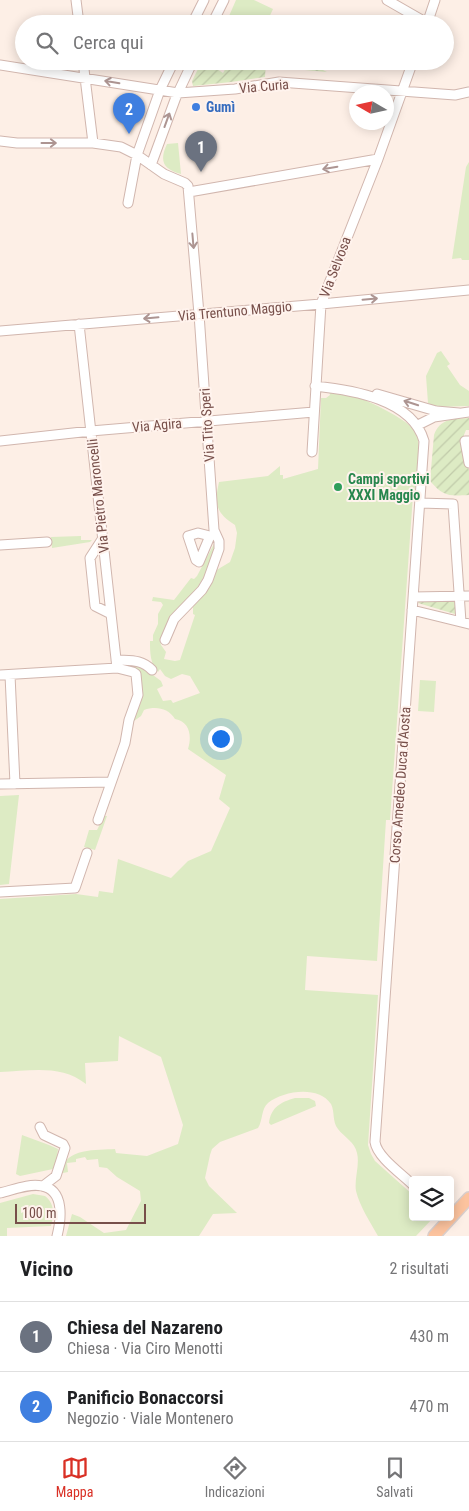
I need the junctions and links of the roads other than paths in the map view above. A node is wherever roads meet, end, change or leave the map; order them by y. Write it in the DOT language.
graph roads {
  1 [pos="76,0"];
  2 [pos="204,0"];
  3 [pos="224,0"];
  4 [pos="387,0"];
  5 [pos="435,0"];
  6 [pos="78,15"];
  7 [pos="196,15"];
  8 [pos="216,15"];
  9 [pos="412,15"];
  10 [pos="430,15"];
  11 [pos="0,65"];
  12 [pos="15,67"];
  13 [pos="33,70"];
  14 [pos="84,70"];
  15 [pos="170,70"];
  16 [pos="189,70"];
  17 [pos="410,70"];
  18 [pos="85,78"];
  19 [pos="160,90"];
  20 [pos="402,92"];
  21 [pos="469,92"];
  22 [pos="178,93"];
  23 [pos="0,141"];
  24 [pos="93,143"];
  25 [pos="137,155"];
  26 [pos="378,159"];
  27 [pos="151,165"];
  28 [pos="189,192"];
  29 [pos="128,203"];
  30 [pos="469,290"];
  31 [pos="321,304"];
  32 [pos="199,314"];
  33 [pos="79,324"];
  34 [pos="0,330"];
  35 [pos="315,386"];
  36 [pos="355,391"];
  37 [pos="314,412"];
  38 [pos="469,412"];
  39 [pos="459,413"];
  40 [pos="207,421"];
  41 [pos="418,425"];
  42 [pos="91,431"];
  43 [pos="469,440"];
  44 [pos="0,441"];
  45 [pos="312,452"];
  46 [pos="469,463"];
  47 [pos="420,503"];
  48 [pos="103,538"];
  49 [pos="47,542"];
  50 [pos="0,545"];
  51 [pos="459,596"];
  52 [pos="469,596"];
  53 [pos="412,597"];
  54 [pos="412,610"];
  55 [pos="111,614"];
  56 [pos="465,623"];
  57 [pos="165,640"];
  58 [pos="117,664"];
  59 [pos="152,670"];
  60 [pos="5,675"];
  61 [pos="111,782"];
  62 [pos="0,784"];
  63 [pos="15,784"];
  64 [pos="98,820"];
  65 [pos="87,853"];
  66 [pos="0,892"];
  67 [pos="40,1127"];
  68 [pos="409,1181"];
  69 [pos="43,1186"];
  70 [pos="0,1193"];
  71 [pos="469,1198"];
  72 [pos="454,1213"];
  73 [pos="446,1221"];
  74 [pos="56,1236"];
  75 [pos="434,1236"];
  1 -- 6 [label="street"];
  2 -- 7 [label="street"];
  3 -- 8 [label="street"];
  4 -- 9 [label="street"];
  5 -- 10 [label="street"];
  11 -- 12 [label="street, Via Curia"];
  13 -- 18 [label="street, Via Curia"];
  14 -- 18 [label="street"];
  15 -- 19 [label="street"];
  16 -- 22 [label="street"];
  17 -- 20 [label="street, Via Selvosa"];
  19 -- 18 [label="street, Via Curia, one-way"];
  18 -- 24 [label="street"];
  19 -- 22 [label="street, Via Curia"];
  19 -- 25 [label="street"];
  20 -- 21 [label="street, Via Curia"];
  20 -- 22 [label="street, Via Curia"];
  20 -- 26 [label="street, Via Selvosa"];
  27 -- 22 [label="street, one-way"];
  23 -- 24 [label="street, one-way"];
  24 -- 25 [label="street"];
  25 -- 27 [label="street"];
  25 -- 29 [label="street"];
  26 -- 28 [label="street, one-way"];
  26 -- 31 [label="street, Via Selvosa"];
  27 -- 28 [label="street"];
  28 -- 32 [label="street, Via Tito Speri, one-way"];
  31 -- 30 [label="street, Via Trentuno Maggio, one-way"];
  31 -- 32 [label="street, Via Trentuno Maggio"];
  31 -- 35 [label="street, Via Selvosa"];
  32 -- 33 [label="street, Via Trentuno Maggio, one-way"];
  32 -- 40 [label="street, Via Tito Speri"];
  33 -- 34 [label="street, Via Trentuno Maggio"];
  33 -- 42 [label="street, Via Pietro Maroncelli"];
  35 -- 36 [label="street"];
  35 -- 37 [label="street, Via Selvosa"];
  39 -- 36 [label="street, one-way"];
  36 -- 41 [label="street"];
  37 -- 40 [label="street, Via Agira"];
  37 -- 45 [label="street, Via Selvosa"];
  38 -- 39 [label="street"];
  39 -- 41 [label="street"];
  40 -- 42 [label="street, Via Agira"];
  40 -- 57 [label="street, Via Tito Speri"];
  41 -- 47 [label="street, Corso Amedeo Duca d'Aosta"];
  42 -- 44 [label="street, Via Agira"];
  42 -- 48 [label="street, Via Pietro Maroncelli"];
  43 -- 46 [label="street"];
  47 -- 51 [label="street"];
  47 -- 53 [label="street, Corso Amedeo Duca d'Aosta"];
  48 -- 55 [label="street, Via Pietro Maroncelli"];
  48 -- 55 [label="street"];
  49 -- 50 [label="street"];
  51 -- 52 [label="street"];
  51 -- 53 [label="street"];
  51 -- 56 [label="street"];
  53 -- 54 [label="street, Corso Amedeo Duca d'Aosta"];
  54 -- 56 [label="street"];
  54 -- 68 [label="street, Corso Amedeo Duca d'Aosta"];
  55 -- 58 [label="street, Via Pietro Maroncelli"];
  58 -- 59 [label="street"];
  58 -- 60 [label="street"];
  58 -- 61 [label="street"];
  60 -- 63 [label="street"];
  61 -- 63 [label="street"];
  61 -- 64 [label="street"];
  62 -- 63 [label="street"];
  65 -- 66 [label="street"];
  67 -- 69 [label="street"];
  69 -- 70 [label="street"];
  69 -- 74 [label="street"];
  71 -- 72 [label="main road"];
  73 -- 75 [label="main road"];
}
